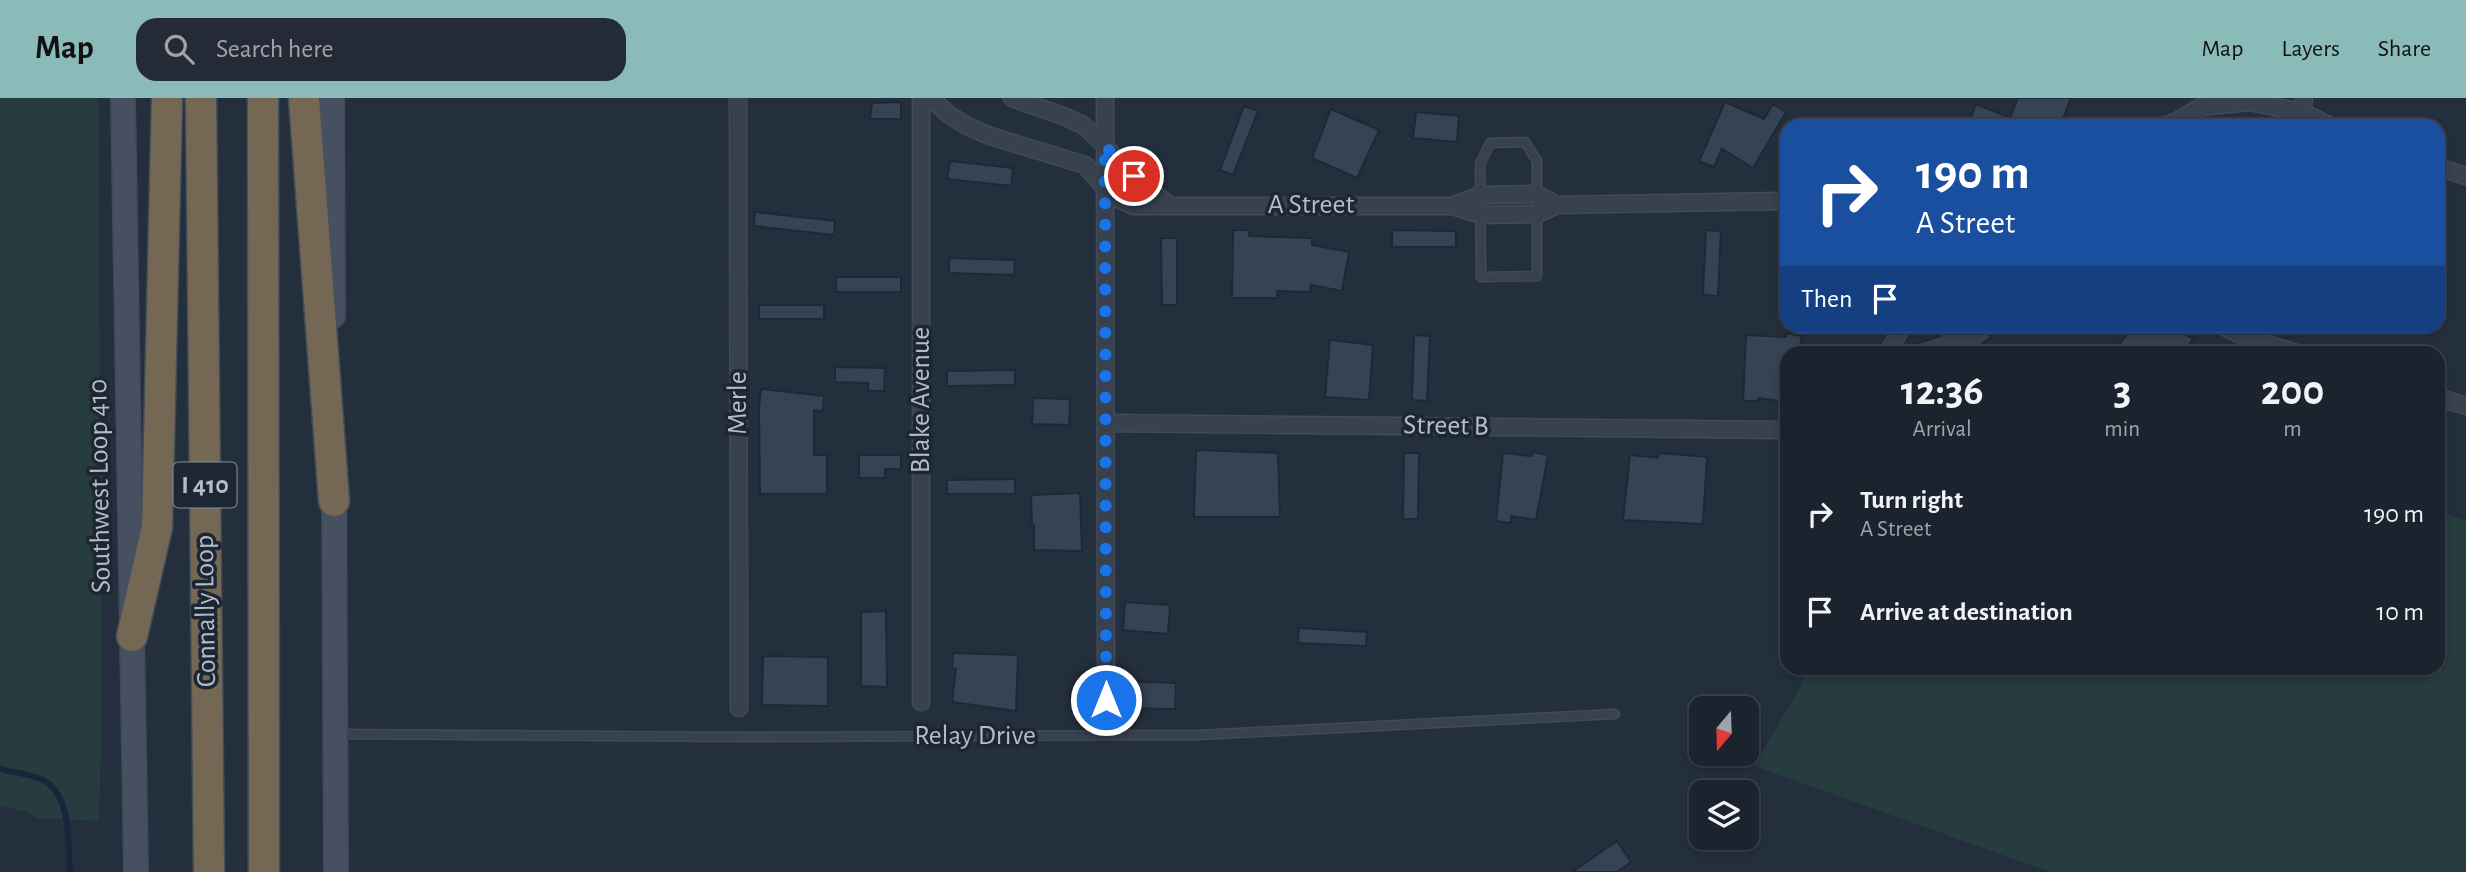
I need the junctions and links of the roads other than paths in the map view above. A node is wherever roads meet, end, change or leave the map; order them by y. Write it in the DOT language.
graph roads {
  1 [pos="123,98"];
  2 [pos="167,98"];
  3 [pos="201,98"];
  4 [pos="263,98"];
  5 [pos="304,98"];
  6 [pos="332,98"];
  7 [pos="738,98"];
  8 [pos="921,98"];
  9 [pos="932,98"];
  10 [pos="1012,98"];
  11 [pos="1105,98"];
  12 [pos="2302,112"];
  13 [pos="2184,119"];
  14 [pos="1105,145"];
  15 [pos="2445,169"];
  16 [pos="2466,176"];
  17 [pos="1104,187"];
  18 [pos="1537,194"];
  19 [pos="1481,195"];
  20 [pos="1780,201"];
  21 [pos="1169,205"];
  22 [pos="1557,205"];
  23 [pos="1452,206"];
  24 [pos="1537,214"];
  25 [pos="1481,215"];
  26 [pos="2237,333"];
  27 [pos="2274,346"];
  28 [pos="2445,399"];
  29 [pos="2466,406"];
  30 [pos="1105,423"];
  31 [pos="1780,430"];
  32 [pos="334,500"];
  33 [pos="132,636"];
  34 [pos="1106,700"];
  35 [pos="921,702"];
  36 [pos="739,708"];
  37 [pos="1615,714"];
  38 [pos="335,734"];
  39 [pos="136,872"];
  40 [pos="209,872"];
  41 [pos="264,872"];
  42 [pos="336,872"];
  1 -- 33 [label="main road, Southwest Loop 410"];
  2 -- 33 [label="highway"];
  3 -- 40 [label="highway, Connally Loop / I 410"];
  4 -- 41 [label="highway, Connally Loop / I 410"];
  5 -- 32 [label="highway"];
  6 -- 32 [label="main road"];
  7 -- 36 [label="street, Merle"];
  8 -- 35 [label="street, Blake Avenue"];
  9 -- 17 [label="street, A Street"];
  10 -- 14 [label="street"];
  11 -- 14 [label="street"];
  12 -- 13 [label="street"];
  14 -- 17 [label="street"];
  14 -- 21 [label="street"];
  15 -- 16 [label="street"];
  17 -- 21 [label="street, A Street"];
  17 -- 30 [label="street"];
  18 -- 19 [label="street, A Street"];
  18 -- 19 [label="lane"];
  18 -- 22 [label="street, A Street"];
  18 -- 24 [label="lane"];
  19 -- 23 [label="street, A Street"];
  19 -- 25 [label="lane"];
  20 -- 22 [label="street, A Street"];
  21 -- 23 [label="street, A Street"];
  22 -- 24 [label="street, A Street"];
  23 -- 25 [label="street, A Street"];
  24 -- 25 [label="street, A Street"];
  24 -- 25 [label="lane"];
  26 -- 27 [label="street"];
  28 -- 29 [label="street"];
  30 -- 31 [label="street, Street B"];
  30 -- 34 [label="street"];
  32 -- 38 [label="main road"];
  33 -- 39 [label="main road, Southwest Loop 410"];
  37 -- 38 [label="lane, Relay Drive"];
  38 -- 42 [label="main road"];
}
